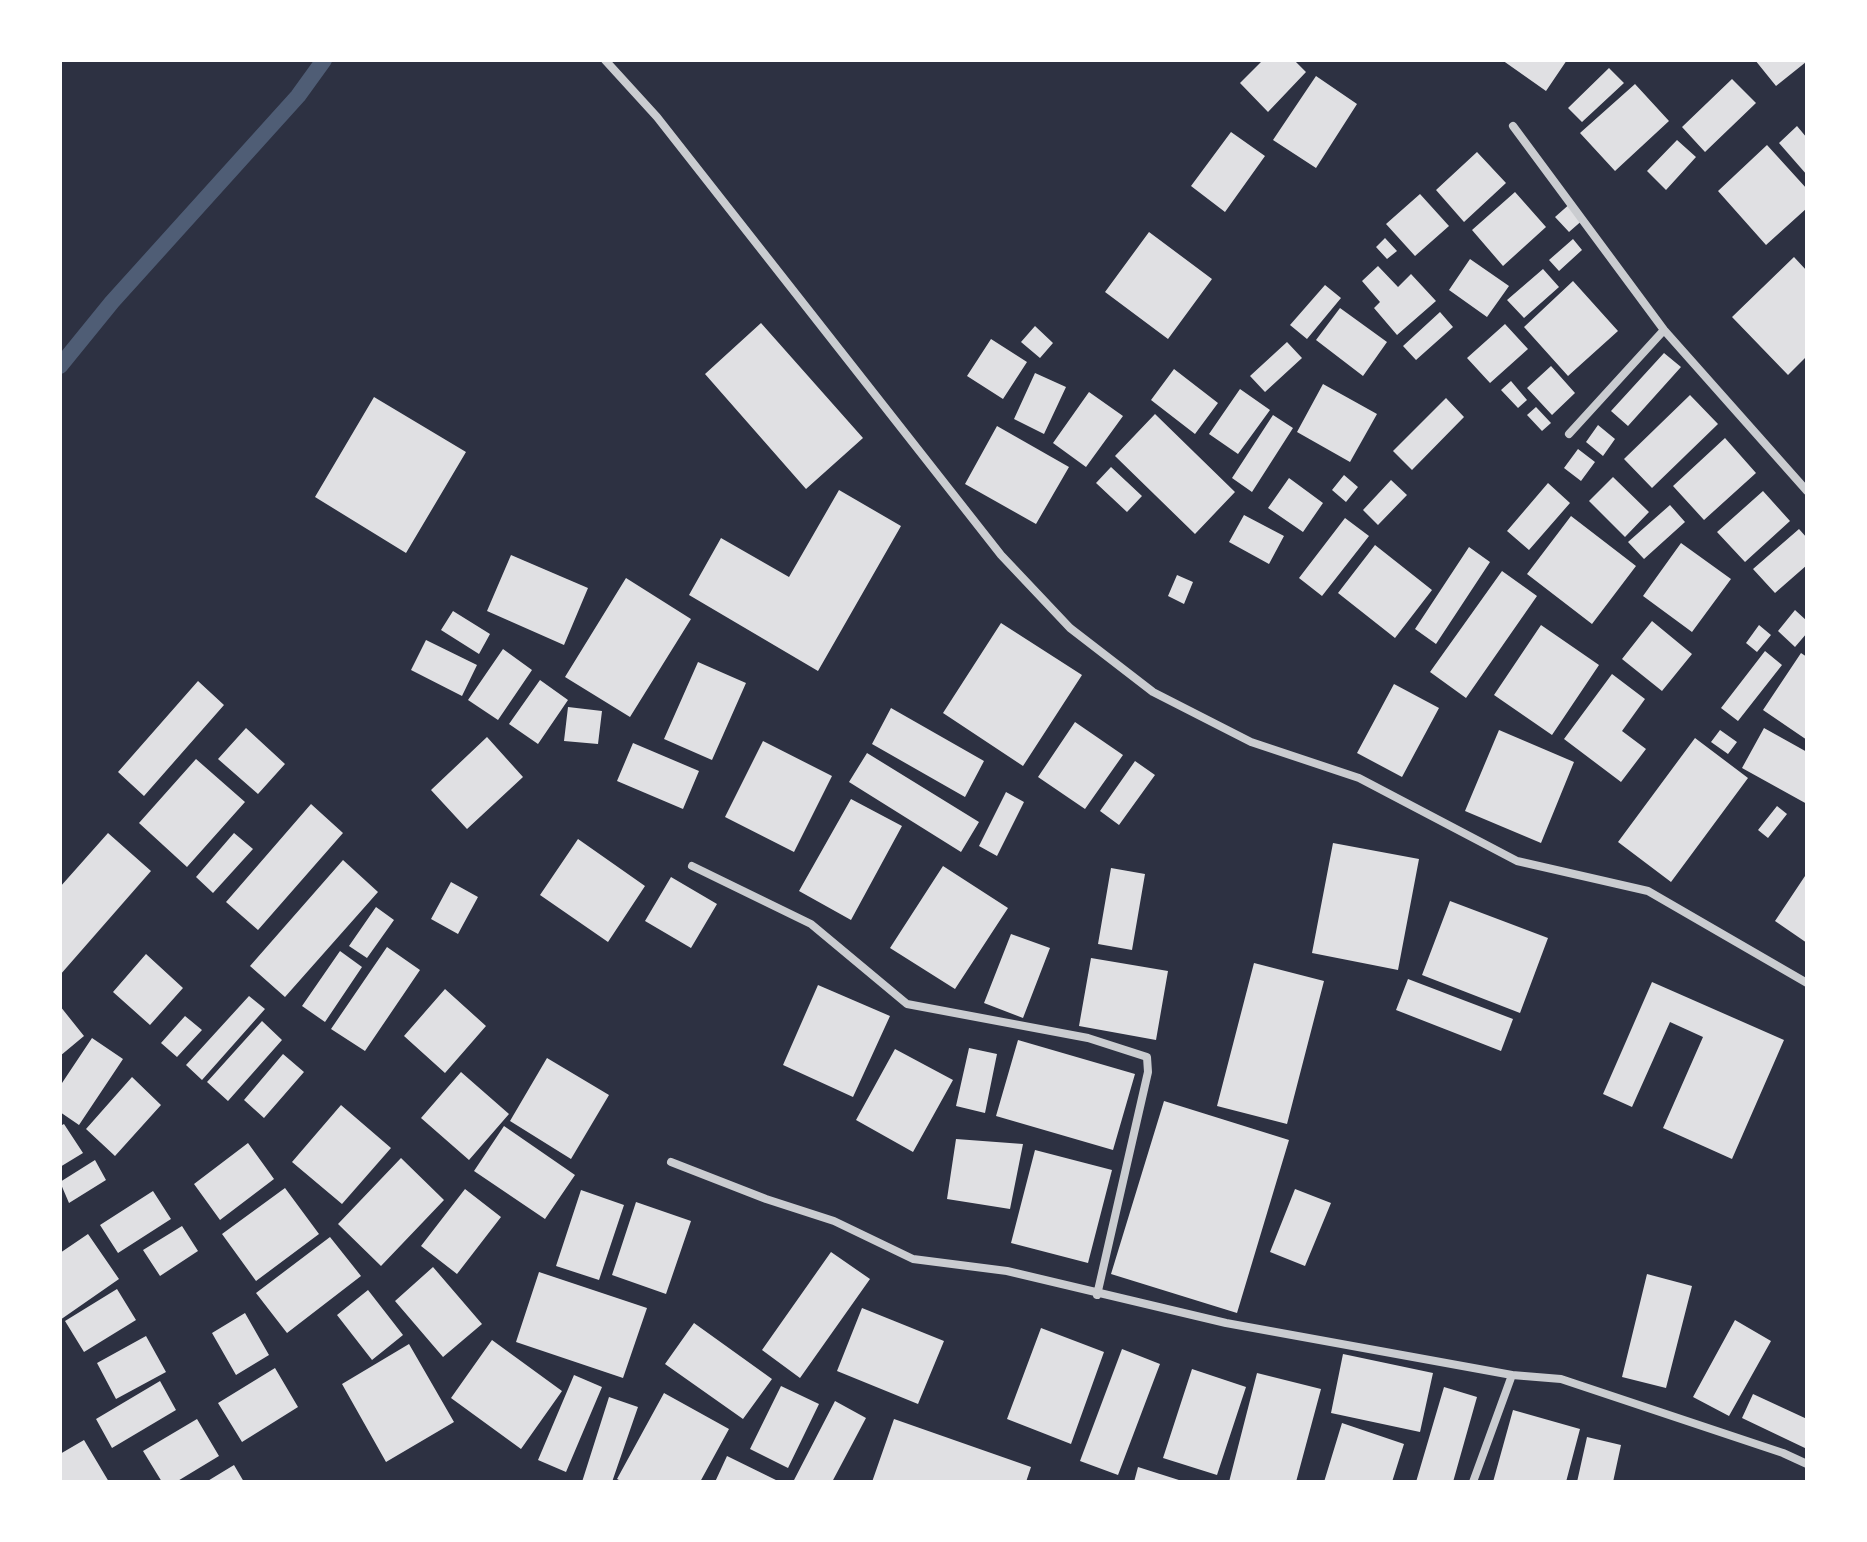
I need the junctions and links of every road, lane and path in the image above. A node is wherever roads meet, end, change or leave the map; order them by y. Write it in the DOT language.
graph roads {
  1 [pos="605,60"];
  2 [pos="1513,126"];
  3 [pos="1664,330"];
  4 [pos="1569,434"];
  5 [pos="1807,491"];
  6 [pos="692,866"];
  7 [pos="1807,983"];
  8 [pos="671,1162"];
  9 [pos="1097,1295"];
  10 [pos="1512,1375"];
  11 [pos="1807,1464"];
  12 [pos="1473,1482"];
  1 -- 7 [label="street"];
  2 -- 3 [label="street"];
  3 -- 4 [label="street"];
  3 -- 5 [label="street"];
  6 -- 9 [label="street"];
  8 -- 9 [label="street"];
  9 -- 10 [label="street"];
  10 -- 11 [label="street"];
  10 -- 12 [label="street"];
}
